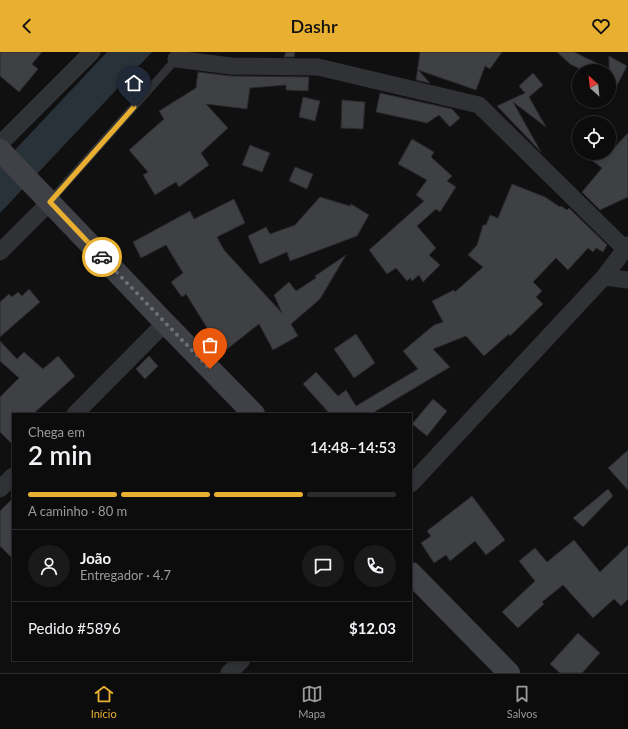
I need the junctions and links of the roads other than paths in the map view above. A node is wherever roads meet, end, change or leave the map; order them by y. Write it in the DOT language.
graph roads {
  1 [pos="92,52"];
  2 [pos="178,56"];
  3 [pos="2,150"];
  4 [pos="46,197"];
  5 [pos="626,247"];
  6 [pos="0,252"];
  7 [pos="604,277"];
  8 [pos="628,280"];
  9 [pos="165,324"];
  10 [pos="76,413"];
  11 [pos="253,413"];
  12 [pos="12,477"];
  13 [pos="412,483"];
  14 [pos="0,489"];
  15 [pos="412,574"];
  16 [pos="241,661"];
  17 [pos="229,673"];
  18 [pos="509,673"];
  1 -- 3 [label="street"];
  2 -- 4 [label="lane"];
  2 -- 5 [label="street"];
  3 -- 4 [label="street"];
  4 -- 6 [label="street"];
  4 -- 9 [label="street"];
  5 -- 7 [label="street"];
  7 -- 8 [label="street"];
  7 -- 13 [label="street"];
  9 -- 10 [label="street"];
  9 -- 11 [label="street"];
  12 -- 14 [label="street"];
  15 -- 18 [label="street"];
  16 -- 17 [label="street"];
}
